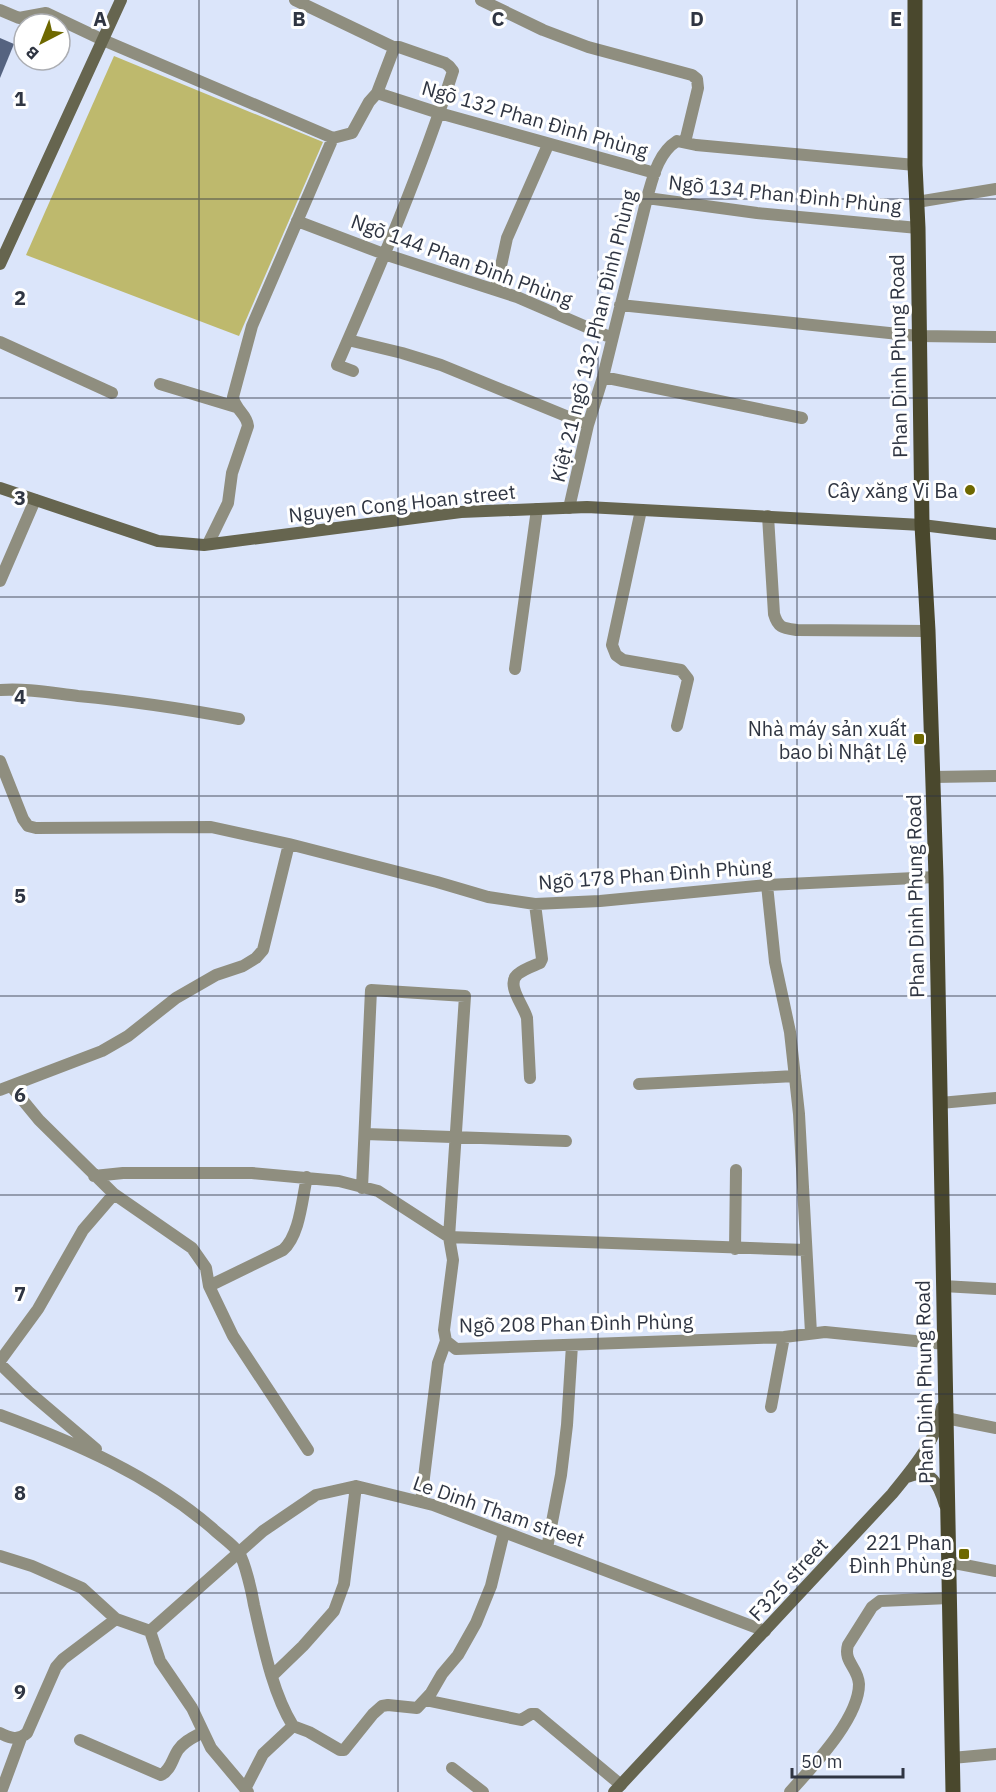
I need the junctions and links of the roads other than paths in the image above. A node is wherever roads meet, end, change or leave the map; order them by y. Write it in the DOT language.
graph roads {
  1 [pos="121,0"];
  2 [pos="295,0"];
  3 [pos="481,0"];
  4 [pos="915,0"];
  5 [pos="0,10"];
  6 [pos="103,40"];
  7 [pos="393,47"];
  8 [pos="377,93"];
  9 [pos="439,113"];
  10 [pos="333,138"];
  11 [pos="685,142"];
  12 [pos="548,144"];
  13 [pos="915,165"];
  14 [pos="655,173"];
  15 [pos="996,189"];
  16 [pos="647,198"];
  17 [pos="917,202"];
  18 [pos="297,221"];
  19 [pos="918,228"];
  20 [pos="384,254"];
  21 [pos="0,264"];
  22 [pos="496,289"];
  23 [pos="620,305"];
  24 [pos="918,336"];
  25 [pos="996,337"];
  26 [pos="612,338"];
  27 [pos="348,340"];
  28 [pos="0,342"];
  29 [pos="353,371"];
  30 [pos="603,377"];
  31 [pos="160,384"];
  32 [pos="112,393"];
  33 [pos="236,407"];
  34 [pos="802,418"];
  35 [pos="588,425"];
  36 [pos="0,488"];
  37 [pos="35,500"];
  38 [pos="569,508"];
  39 [pos="537,509"];
  40 [pos="641,510"];
  41 [pos="768,516"];
  42 [pos="922,525"];
  43 [pos="996,534"];
  44 [pos="208,544"];
  45 [pos="0,581"];
  46 [pos="928,631"];
  47 [pos="515,669"];
  48 [pos="0,690"];
  49 [pos="238,719"];
  50 [pos="676,726"];
  51 [pos="0,761"];
  52 [pos="996,776"];
  53 [pos="933,777"];
  54 [pos="290,844"];
  55 [pos="936,877"];
  56 [pos="767,885"];
  57 [pos="535,904"];
  58 [pos="795,1076"];
  59 [pos="530,1078"];
  60 [pos="639,1084"];
  61 [pos="6,1088"];
  62 [pos="996,1098"];
  63 [pos="940,1103"];
  64 [pos="365,1134"];
  65 [pos="455,1138"];
  66 [pos="566,1141"];
  67 [pos="736,1170"];
  68 [pos="94,1176"];
  69 [pos="307,1177"];
  70 [pos="362,1188"];
  71 [pos="114,1194"];
  72 [pos="449,1237"];
  73 [pos="735,1249"];
  74 [pos="806,1250"];
  75 [pos="209,1286"];
  76 [pos="943,1286"];
  77 [pos="996,1289"];
  78 [pos="811,1333"];
  79 [pos="784,1337"];
  80 [pos="446,1341"];
  81 [pos="945,1344"];
  82 [pos="572,1345"];
  83 [pos="0,1363"];
  84 [pos="945,1378"];
  85 [pos="771,1407"];
  86 [pos="0,1415"];
  87 [pos="946,1418"];
  88 [pos="996,1428"];
  89 [pos="308,1450"];
  90 [pos="108,1460"];
  91 [pos="906,1477"];
  92 [pos="356,1486"];
  93 [pos="421,1502"];
  94 [pos="948,1516"];
  95 [pos="504,1532"];
  96 [pos="547,1548"];
  97 [pos="239,1552"];
  98 [pos="0,1556"];
  99 [pos="949,1562"];
  100 [pos="996,1571"];
  101 [pos="949,1598"];
  102 [pos="116,1619"];
  103 [pos="150,1631"];
  104 [pos="765,1631"];
  105 [pos="272,1676"];
  106 [pos="425,1700"];
  107 [pos="293,1726"];
  108 [pos="203,1732"];
  109 [pos="0,1733"];
  110 [pos="21,1738"];
  111 [pos="80,1740"];
  112 [pos="996,1754"];
  113 [pos="952,1758"];
  114 [pos="452,1768"];
  115 [pos="618,1788"];
  116 [pos="247,1790"];
  117 [pos="1,1792"];
  118 [pos="483,1792"];
  119 [pos="790,1792"];
  120 [pos="953,1792"];
  1 -- 6 [label="main road"];
  2 -- 7 [label="street"];
  3 -- 11 [label="street"];
  4 -- 13 [label="main road, Phan Dinh Phung Road"];
  5 -- 6 [label="street"];
  6 -- 10 [label="street"];
  6 -- 21 [label="main road"];
  7 -- 8 [label="street"];
  7 -- 9 [label="street"];
  8 -- 9 [label="street, Ngõ 132 Phan Đình Phùng"];
  8 -- 10 [label="street"];
  9 -- 12 [label="street, Ngõ 132 Phan Đình Phùng"];
  9 -- 20 [label="street"];
  10 -- 18 [label="street"];
  11 -- 13 [label="street"];
  11 -- 14 [label="street, Ngõ 132 Phan Đình Phùng"];
  12 -- 14 [label="street, Ngõ 132 Phan Đình Phùng"];
  12 -- 22 [label="street"];
  13 -- 17 [label="main road, Phan Dinh Phung Road"];
  14 -- 16 [label="street, Kiệt 21 ngõ 132 Phan Đình Phùng"];
  15 -- 17 [label="street"];
  16 -- 19 [label="street, Ngõ 134 Phan Đình Phùng"];
  16 -- 23 [label="street, Kiệt 21 ngõ 132 Phan Đình Phùng"];
  17 -- 19 [label="main road, Phan Dinh Phung Road"];
  18 -- 20 [label="street, Ngõ 144 Phan Đình Phùng"];
  18 -- 33 [label="street"];
  19 -- 24 [label="main road, Phan Dinh Phung Road"];
  20 -- 22 [label="street, Ngõ 144 Phan Đình Phùng"];
  20 -- 27 [label="street"];
  22 -- 26 [label="street, Ngõ 144 Phan Đình Phùng"];
  23 -- 24 [label="street"];
  23 -- 26 [label="street, Kiệt 21 ngõ 132 Phan Đình Phùng"];
  24 -- 25 [label="street"];
  24 -- 42 [label="main road, Phan Dinh Phung Road"];
  26 -- 30 [label="street, Kiệt 21 ngõ 132 Phan Đình Phùng"];
  27 -- 29 [label="street"];
  27 -- 35 [label="street"];
  28 -- 32 [label="street"];
  30 -- 34 [label="street"];
  30 -- 35 [label="street, Kiệt 21 ngõ 132 Phan Đình Phùng"];
  31 -- 33 [label="street"];
  33 -- 44 [label="street"];
  35 -- 38 [label="street, Kiệt 21 ngõ 132 Phan Đình Phùng"];
  36 -- 37 [label="main road, Nguyen Cong Hoan street"];
  37 -- 44 [label="main road, Nguyen Cong Hoan street"];
  37 -- 45 [label="street"];
  38 -- 39 [label="main road, Nguyen Cong Hoan street"];
  38 -- 40 [label="main road, Nguyen Cong Hoan street"];
  39 -- 44 [label="main road, Nguyen Cong Hoan street"];
  39 -- 47 [label="street"];
  40 -- 41 [label="main road, Nguyen Cong Hoan street"];
  40 -- 50 [label="street"];
  41 -- 42 [label="main road, Nguyen Cong Hoan street"];
  41 -- 46 [label="street"];
  42 -- 43 [label="main road, Nguyen Cong Hoan street"];
  42 -- 46 [label="main road, Phan Dinh Phung Road"];
  46 -- 53 [label="main road, Phan Dinh Phung Road"];
  48 -- 49 [label="street"];
  51 -- 54 [label="street, Ngõ 178 Phan Đình Phùng"];
  52 -- 53 [label="street"];
  53 -- 55 [label="main road, Phan Dinh Phung Road"];
  54 -- 57 [label="street, Ngõ 178 Phan Đình Phùng"];
  54 -- 61 [label="street"];
  55 -- 56 [label="street, Ngõ 178 Phan Đình Phùng"];
  55 -- 63 [label="main road, Phan Dinh Phung Road"];
  56 -- 57 [label="street, Ngõ 178 Phan Đình Phùng"];
  56 -- 58 [label="street"];
  57 -- 59 [label="street"];
  58 -- 60 [label="street"];
  58 -- 74 [label="street"];
  61 -- 68 [label="street"];
  62 -- 63 [label="street"];
  63 -- 76 [label="main road, Phan Dinh Phung Road"];
  64 -- 65 [label="street"];
  64 -- 65 [label="street, Ngõ 208 Phan Đình Phùng"];
  64 -- 70 [label="street"];
  65 -- 66 [label="street"];
  65 -- 72 [label="street, Ngõ 208 Phan Đình Phùng"];
  67 -- 73 [label="street"];
  68 -- 69 [label="street"];
  68 -- 71 [label="street"];
  69 -- 70 [label="street"];
  69 -- 75 [label="street"];
  70 -- 72 [label="street"];
  71 -- 75 [label="street"];
  71 -- 83 [label="street"];
  72 -- 73 [label="street"];
  72 -- 80 [label="street, Ngõ 208 Phan Đình Phùng"];
  73 -- 74 [label="street"];
  74 -- 78 [label="street"];
  75 -- 89 [label="street"];
  76 -- 77 [label="street"];
  76 -- 81 [label="main road, Phan Dinh Phung Road"];
  78 -- 79 [label="street, Ngõ 208 Phan Đình Phùng"];
  78 -- 81 [label="street, Ngõ 208 Phan Đình Phùng"];
  79 -- 82 [label="street, Ngõ 208 Phan Đình Phùng"];
  79 -- 85 [label="street"];
  80 -- 82 [label="street, Ngõ 208 Phan Đình Phùng"];
  80 -- 93 [label="street"];
  81 -- 84 [label="main road, Phan Dinh Phung Road"];
  82 -- 96 [label="street"];
  83 -- 90 [label="street"];
  84 -- 87 [label="main road, Phan Dinh Phung Road"];
  84 -- 91 [label="main road, F325 street"];
  86 -- 90 [label="street"];
  87 -- 88 [label="street"];
  87 -- 94 [label="main road, Phan Dinh Phung Road"];
  90 -- 97 [label="street"];
  91 -- 94 [label="main road"];
  91 -- 104 [label="main road, F325 street"];
  92 -- 93 [label="street, Le Dinh Tham street"];
  92 -- 97 [label="street, Le Dinh Tham street"];
  92 -- 105 [label="street"];
  93 -- 95 [label="street, Le Dinh Tham street"];
  94 -- 99 [label="main road, Phan Dinh Phung Road"];
  95 -- 96 [label="street, Le Dinh Tham street"];
  95 -- 106 [label="street"];
  96 -- 104 [label="street, Le Dinh Tham street"];
  97 -- 103 [label="street, Le Dinh Tham street"];
  97 -- 105 [label="street"];
  98 -- 102 [label="street"];
  99 -- 100 [label="street"];
  99 -- 101 [label="main road, Phan Dinh Phung Road"];
  101 -- 113 [label="main road, Phan Dinh Phung Road"];
  101 -- 119 [label="street"];
  102 -- 103 [label="street"];
  102 -- 110 [label="street"];
  103 -- 108 [label="street"];
  104 -- 115 [label="main road, F325 street"];
  105 -- 107 [label="street"];
  106 -- 107 [label="street"];
  106 -- 115 [label="street"];
  107 -- 116 [label="street"];
  108 -- 111 [label="street"];
  108 -- 116 [label="street"];
  109 -- 110 [label="street"];
  110 -- 117 [label="street"];
  112 -- 113 [label="street"];
  113 -- 120 [label="main road, Phan Dinh Phung Road"];
  114 -- 118 [label="street"];
}
